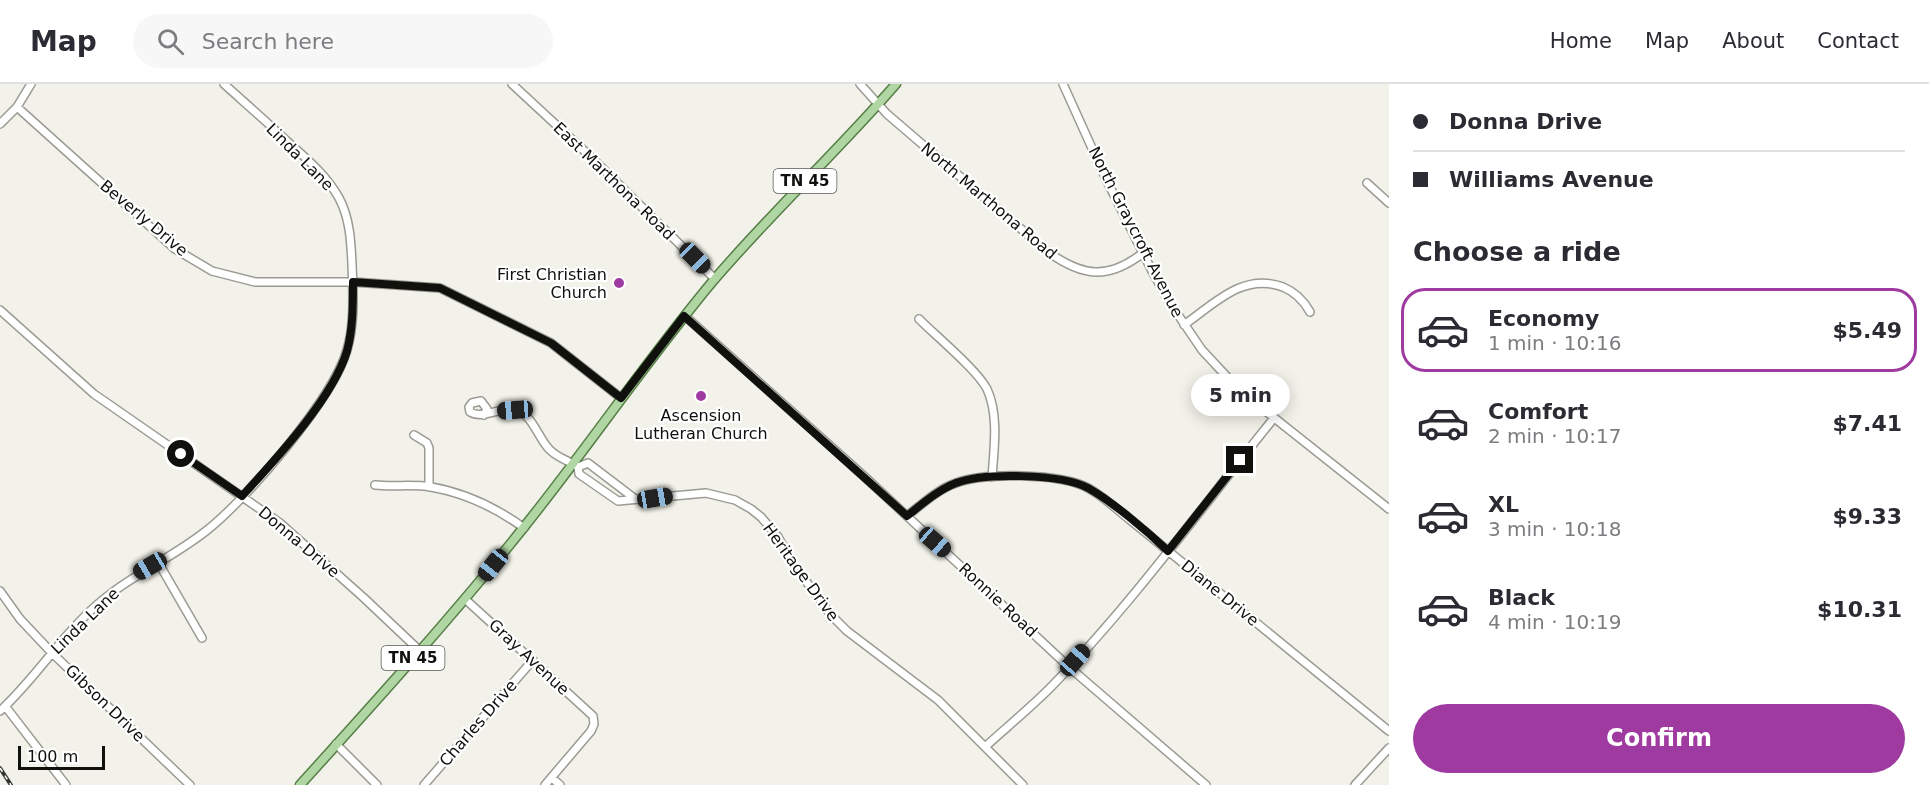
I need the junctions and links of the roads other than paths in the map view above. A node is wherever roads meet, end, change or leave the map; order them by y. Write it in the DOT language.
graph roads {
  1 [pos="31,84"];
  2 [pos="224,84"];
  3 [pos="512,84"];
  4 [pos="860,84"];
  5 [pos="896,84"];
  6 [pos="1063,84"];
  7 [pos="878,104"];
  8 [pos="17,107"];
  9 [pos="0,124"];
  10 [pos="1367,183"];
  11 [pos="1389,203"];
  12 [pos="1143,253"];
  13 [pos="715,279"];
  14 [pos="353,282"];
  15 [pos="0,310"];
  16 [pos="1310,312"];
  17 [pos="684,316"];
  18 [pos="919,319"];
  19 [pos="1184,325"];
  20 [pos="621,398"];
  21 [pos="484,415"];
  22 [pos="1274,418"];
  23 [pos="414,435"];
  24 [pos="576,465"];
  25 [pos="992,477"];
  26 [pos="375,485"];
  27 [pos="429,487"];
  28 [pos="242,496"];
  29 [pos="634,498"];
  30 [pos="1389,509"];
  31 [pos="907,516"];
  32 [pos="524,528"];
  33 [pos="1168,551"];
  34 [pos="158,562"];
  35 [pos="0,591"];
  36 [pos="465,599"];
  37 [pos="202,638"];
  38 [pos="420,651"];
  39 [pos="52,653"];
  40 [pos="532,660"];
  41 [pos="1069,667"];
  42 [pos="3,708"];
  43 [pos="1389,731"];
  44 [pos="336,744"];
  45 [pos="986,746"];
  46 [pos="1389,748"];
  47 [pos="552,777"];
  48 [pos="66,785"];
  49 [pos="189,785"];
  50 [pos="300,785"];
  51 [pos="377,785"];
  52 [pos="424,785"];
  53 [pos="545,785"];
  54 [pos="560,785"];
  55 [pos="1023,785"];
  56 [pos="1206,785"];
  57 [pos="1354,785"];
  1 -- 8 [label="street"];
  2 -- 14 [label="street, Linda Lane"];
  3 -- 13 [label="street, East Marthona Road"];
  4 -- 7 [label="street, North Marthona Road"];
  5 -- 7 [label="main road, TN 45"];
  6 -- 12 [label="street, North Graycroft Avenue"];
  7 -- 12 [label="street, North Marthona Road"];
  7 -- 13 [label="main road, TN 45"];
  8 -- 9 [label="street"];
  8 -- 14 [label="street, Beverly Drive"];
  10 -- 11 [label="street"];
  12 -- 19 [label="street, North Graycroft Avenue"];
  13 -- 17 [label="main road, TN 45"];
  14 -- 20 [label="street, Beverly Drive"];
  14 -- 28 [label="street, Linda Lane"];
  15 -- 28 [label="street, Donna Drive"];
  16 -- 19 [label="street"];
  17 -- 20 [label="main road, TN 45"];
  17 -- 31 [label="street, Ronnie Road"];
  18 -- 25 [label="street"];
  19 -- 22 [label="street, North Graycroft Avenue"];
  20 -- 24 [label="main road, TN 45"];
  21 -- 24 [label="street, Heritage Drive"];
  22 -- 30 [label="street, North Graycroft Avenue"];
  22 -- 33 [label="street"];
  23 -- 27 [label="street"];
  24 -- 29 [label="street, Heritage Drive"];
  24 -- 29 [label="street, Heritage Drive"];
  24 -- 32 [label="main road, TN 45"];
  25 -- 31 [label="street, Diane Drive"];
  25 -- 33 [label="street, Diane Drive"];
  26 -- 27 [label="street"];
  27 -- 32 [label="street"];
  28 -- 34 [label="street, Linda Lane"];
  28 -- 38 [label="street, Donna Drive"];
  29 -- 45 [label="street, Heritage Drive"];
  31 -- 41 [label="street, Ronnie Road"];
  32 -- 36 [label="main road, TN 45"];
  33 -- 41 [label="street"];
  33 -- 43 [label="street, Diane Drive"];
  34 -- 37 [label="street"];
  34 -- 39 [label="street, Linda Lane"];
  35 -- 39 [label="street, Gibson Drive"];
  36 -- 38 [label="main road, TN 45"];
  36 -- 40 [label="street, Gray Avenue"];
  38 -- 44 [label="main road, TN 45"];
  39 -- 42 [label="street, Linda Lane"];
  39 -- 49 [label="street, Gibson Drive"];
  40 -- 47 [label="street, Gray Avenue"];
  40 -- 52 [label="street, Charles Drive"];
  41 -- 45 [label="street"];
  41 -- 56 [label="street, Ronnie Road"];
  42 -- 48 [label="street"];
  44 -- 50 [label="main road, TN 45"];
  44 -- 51 [label="street"];
  45 -- 55 [label="street, Heritage Drive"];
  46 -- 57 [label="street"];
  47 -- 53 [label="street"];
  47 -- 54 [label="street"];
}
